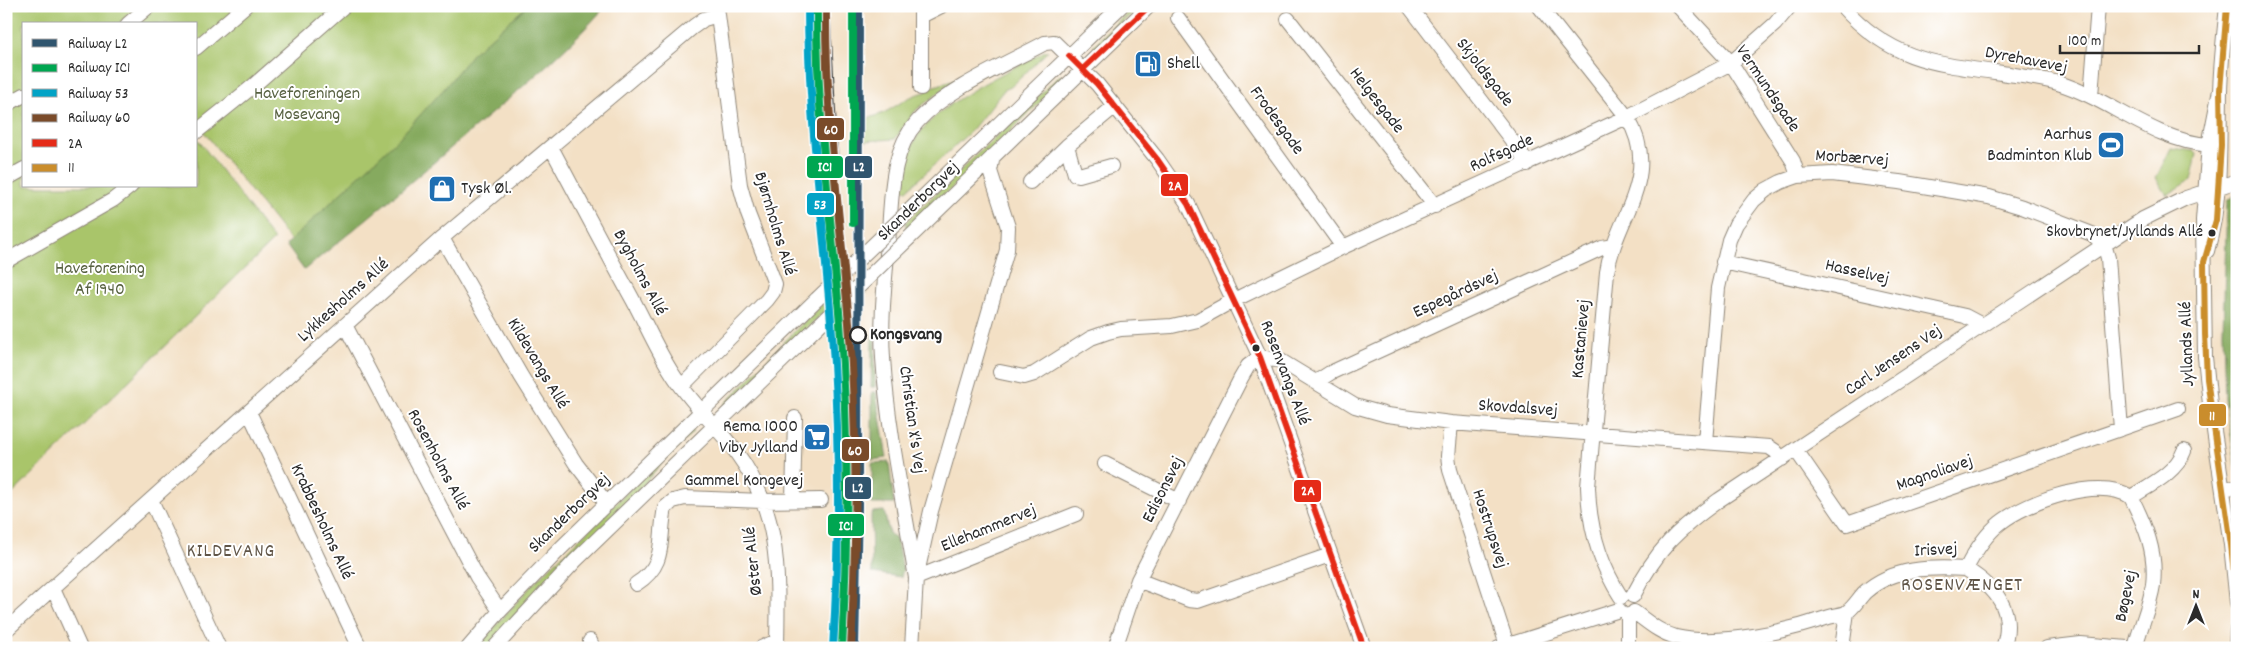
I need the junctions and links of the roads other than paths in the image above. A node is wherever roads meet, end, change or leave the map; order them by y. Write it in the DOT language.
graph roads {
  1 [pos="149,6"];
  2 [pos="245,6"];
  3 [pos="344,6"];
  4 [pos="941,6"];
  5 [pos="1120,6"];
  6 [pos="1149,6"];
  7 [pos="1410,6"];
  8 [pos="1539,6"];
  9 [pos="1678,6"];
  10 [pos="1790,6"];
  11 [pos="1842,6"];
  12 [pos="2098,6"];
  13 [pos="2227,6"];
  14 [pos="921,10"];
  15 [pos="718,11"];
  16 [pos="1178,18"];
  17 [pos="1288,19"];
  18 [pos="130,22"];
  19 [pos="2230,42"];
  20 [pos="198,46"];
  21 [pos="1069,56"];
  22 [pos="1730,63"];
  23 [pos="1082,69"];
  24 [pos="921,88"];
  25 [pos="2220,90"];
  26 [pos="22,96"];
  27 [pos="2090,96"];
  28 [pos="6,105"];
  29 [pos="1115,106"];
  30 [pos="1627,117"];
  31 [pos="198,130"];
  32 [pos="2209,145"];
  33 [pos="1068,146"];
  34 [pos="551,147"];
  35 [pos="993,156"];
  36 [pos="1527,164"];
  37 [pos="1111,166"];
  38 [pos="22,170"];
  39 [pos="1798,176"];
  40 [pos="6,179"];
  41 [pos="2237,181"];
  42 [pos="1030,182"];
  43 [pos="128,188"];
  44 [pos="2212,189"];
  45 [pos="1435,206"];
  46 [pos="442,238"];
  47 [pos="2104,244"];
  48 [pos="1613,246"];
  49 [pos="1343,247"];
  50 [pos="6,261"];
  51 [pos="1723,262"];
  52 [pos="1234,300"];
  53 [pos="345,325"];
  54 [pos="1982,325"];
  55 [pos="1260,358"];
  56 [pos="1000,372"];
  57 [pos="1316,382"];
  58 [pos="682,386"];
  59 [pos="2178,409"];
  60 [pos="702,411"];
  61 [pos="249,412"];
  62 [pos="795,418"];
  63 [pos="1450,423"];
  64 [pos="715,426"];
  65 [pos="2121,429"];
  66 [pos="1593,434"];
  67 [pos="1705,442"];
  68 [pos="1796,450"];
  69 [pos="2184,451"];
  70 [pos="1782,459"];
  71 [pos="1105,464"];
  72 [pos="2230,488"];
  73 [pos="2131,497"];
  74 [pos="151,500"];
  75 [pos="793,500"];
  76 [pos="821,500"];
  77 [pos="763,501"];
  78 [pos="1180,501"];
  79 [pos="607,504"];
  80 [pos="1076,514"];
  81 [pos="1330,555"];
  82 [pos="1966,570"];
  83 [pos="916,578"];
  84 [pos="1138,580"];
  85 [pos="636,584"];
  86 [pos="52,588"];
  87 [pos="2237,603"];
  88 [pos="1627,606"];
  89 [pos="500,611"];
  90 [pos="1847,612"];
  91 [pos="2237,629"];
  92 [pos="6,630"];
  93 [pos="777,644"];
  94 [pos="1503,646"];
  95 [pos="80,648"];
  96 [pos="219,648"];
  97 [pos="360,648"];
  98 [pos="468,648"];
  99 [pos="494,648"];
  100 [pos="761,648"];
  101 [pos="912,648"];
  102 [pos="1115,648"];
  103 [pos="1364,648"];
  104 [pos="1628,648"];
  105 [pos="1842,648"];
  106 [pos="2003,648"];
  107 [pos="2047,648"];
  108 [pos="2127,648"];
  109 [pos="2135,648"];
  110 [pos="2236,648"];
  1 -- 18 [label="street"];
  2 -- 20 [label="street"];
  3 -- 31 [label="street"];
  4 -- 14 [label="street"];
  5 -- 21 [label="street, Skanderborgvej"];
  6 -- 23 [label="street, Skanderborgvej"];
  7 -- 36 [label="street, Skjoldsgade"];
  8 -- 30 [label="street, Kastanievej"];
  9 -- 22 [label="street, Vermundsgade"];
  10 -- 22 [label="street, Rolfsgade"];
  11 -- 27 [label="street, Dyrehavevej"];
  12 -- 27 [label="street"];
  13 -- 19 [label="street, Jyllands Allé"];
  14 -- 24 [label="street"];
  15 -- 34 [label="street, Lykkesholms Allé"];
  15 -- 58 [label="street, Bjørnholms Allé"];
  16 -- 49 [label="street, Frodesgade"];
  17 -- 45 [label="street, Helgesgade"];
  19 -- 25 [label="street, Jyllands Allé"];
  21 -- 23 [label="street, Christian X's Vej"];
  21 -- 60 [label="street, Skanderborgvej, bridge"];
  21 -- 83 [label="street, Christian X's Vej"];
  22 -- 30 [label="street, Rolfsgade"];
  22 -- 39 [label="street, Vermundsgade"];
  23 -- 29 [label="street, Rosenvangs Allé"];
  23 -- 35 [label="street, Skanderborgvej"];
  25 -- 32 [label="street, Jyllands Allé"];
  25 -- 44 [label="street, Jyllands Allé"];
  26 -- 28 [label="street"];
  27 -- 32 [label="street, Dyrehavevej"];
  29 -- 33 [label="street"];
  29 -- 52 [label="street, Rosenvangs Allé"];
  30 -- 36 [label="street, Rolfsgade"];
  30 -- 48 [label="street, Kastanievej"];
  32 -- 44 [label="street, Jyllands Allé"];
  33 -- 37 [label="street"];
  33 -- 42 [label="street"];
  34 -- 46 [label="street, Lykkesholms Allé"];
  34 -- 58 [label="street, Bygholms Allé"];
  35 -- 64 [label="street, Skanderborgvej, bridge"];
  35 -- 83 [label="street, Christian X's Vej"];
  36 -- 45 [label="street, Rolfsgade"];
  38 -- 40 [label="street"];
  39 -- 47 [label="street, Morbærvej"];
  39 -- 51 [label="street, Morbærvej"];
  41 -- 44 [label="street, Carl Jensens Vej"];
  43 -- 50 [label="street"];
  44 -- 47 [label="street, Carl Jensens Vej"];
  44 -- 72 [label="street, Jyllands Allé"];
  45 -- 49 [label="street, Rolfsgade"];
  46 -- 53 [label="street, Lykkesholms Allé"];
  46 -- 79 [label="street, Kildevangs Allé"];
  47 -- 54 [label="street, Carl Jensens Vej"];
  47 -- 65 [label="street"];
  48 -- 57 [label="street, Espegårdsvej"];
  48 -- 66 [label="street, Kastanievej"];
  49 -- 52 [label="street, Rolfsgade"];
  51 -- 54 [label="street, Hasselvej"];
  51 -- 67 [label="street, Morbærvej"];
  52 -- 55 [label="street, Rosenvangs Allé"];
  52 -- 56 [label="street, Rolfsgade"];
  53 -- 61 [label="street, Lykkesholms Allé"];
  53 -- 89 [label="street, Rosenholms Allé"];
  54 -- 68 [label="street, Carl Jensens Vej"];
  55 -- 57 [label="street, Skovdalsvej"];
  55 -- 78 [label="street, Edisonsvej"];
  55 -- 81 [label="street, Rosenvangs Allé"];
  57 -- 63 [label="street, Skovdalsvej"];
  58 -- 60 [label="street, Bygholms Allé"];
  59 -- 65 [label="street, Magnoliavej"];
  60 -- 64 [label="street"];
  60 -- 79 [label="street, Skanderborgvej"];
  61 -- 74 [label="street, Lykkesholms Allé"];
  61 -- 97 [label="street, Krabbesholms Allé"];
  62 -- 75 [label="street"];
  63 -- 66 [label="street, Skovdalsvej"];
  63 -- 94 [label="street, Hostrupsvej"];
  64 -- 77 [label="street, Øster Allé"];
  64 -- 99 [label="street, Skanderborgvej"];
  65 -- 68 [label="street, Magnoliavej"];
  66 -- 67 [label="street, Skovdalsvej"];
  66 -- 88 [label="street, Kastanievej"];
  67 -- 70 [label="street, Skovdalsvej"];
  68 -- 70 [label="street, Carl Jensens Vej"];
  69 -- 73 [label="street"];
  70 -- 88 [label="street, Carl Jensens Vej"];
  71 -- 78 [label="street"];
  72 -- 87 [label="street, Jyllands Allé"];
  73 -- 82 [label="street, Irisvej"];
  73 -- 109 [label="street, Bøgevej"];
  74 -- 86 [label="street, Lykkesholms Allé"];
  74 -- 96 [label="street"];
  75 -- 76 [label="street, Gammel Kongevej"];
  75 -- 77 [label="street, Gammel Kongevej"];
  77 -- 85 [label="street, Gammel Kongevej"];
  77 -- 93 [label="street, Øster Allé"];
  78 -- 84 [label="street, Edisonsvej"];
  79 -- 89 [label="street, Skanderborgvej"];
  80 -- 83 [label="street, Ellehammervej"];
  81 -- 84 [label="street"];
  81 -- 103 [label="street, Rosenvangs Allé"];
  82 -- 90 [label="street, Irisvej"];
  82 -- 106 [label="street"];
  83 -- 101 [label="street, Christian X's Vej"];
  84 -- 102 [label="street, Edisonsvej"];
  86 -- 92 [label="street, Lykkesholms Allé"];
  86 -- 95 [label="street"];
  88 -- 90 [label="street, Irisvej"];
  88 -- 94 [label="street"];
  88 -- 104 [label="street, Kastanievej"];
  89 -- 98 [label="street, Skanderborgvej"];
  90 -- 105 [label="street"];
  91 -- 110 [label="street"];
  93 -- 100 [label="street"];
  107 -- 108 [label="street"];
}
